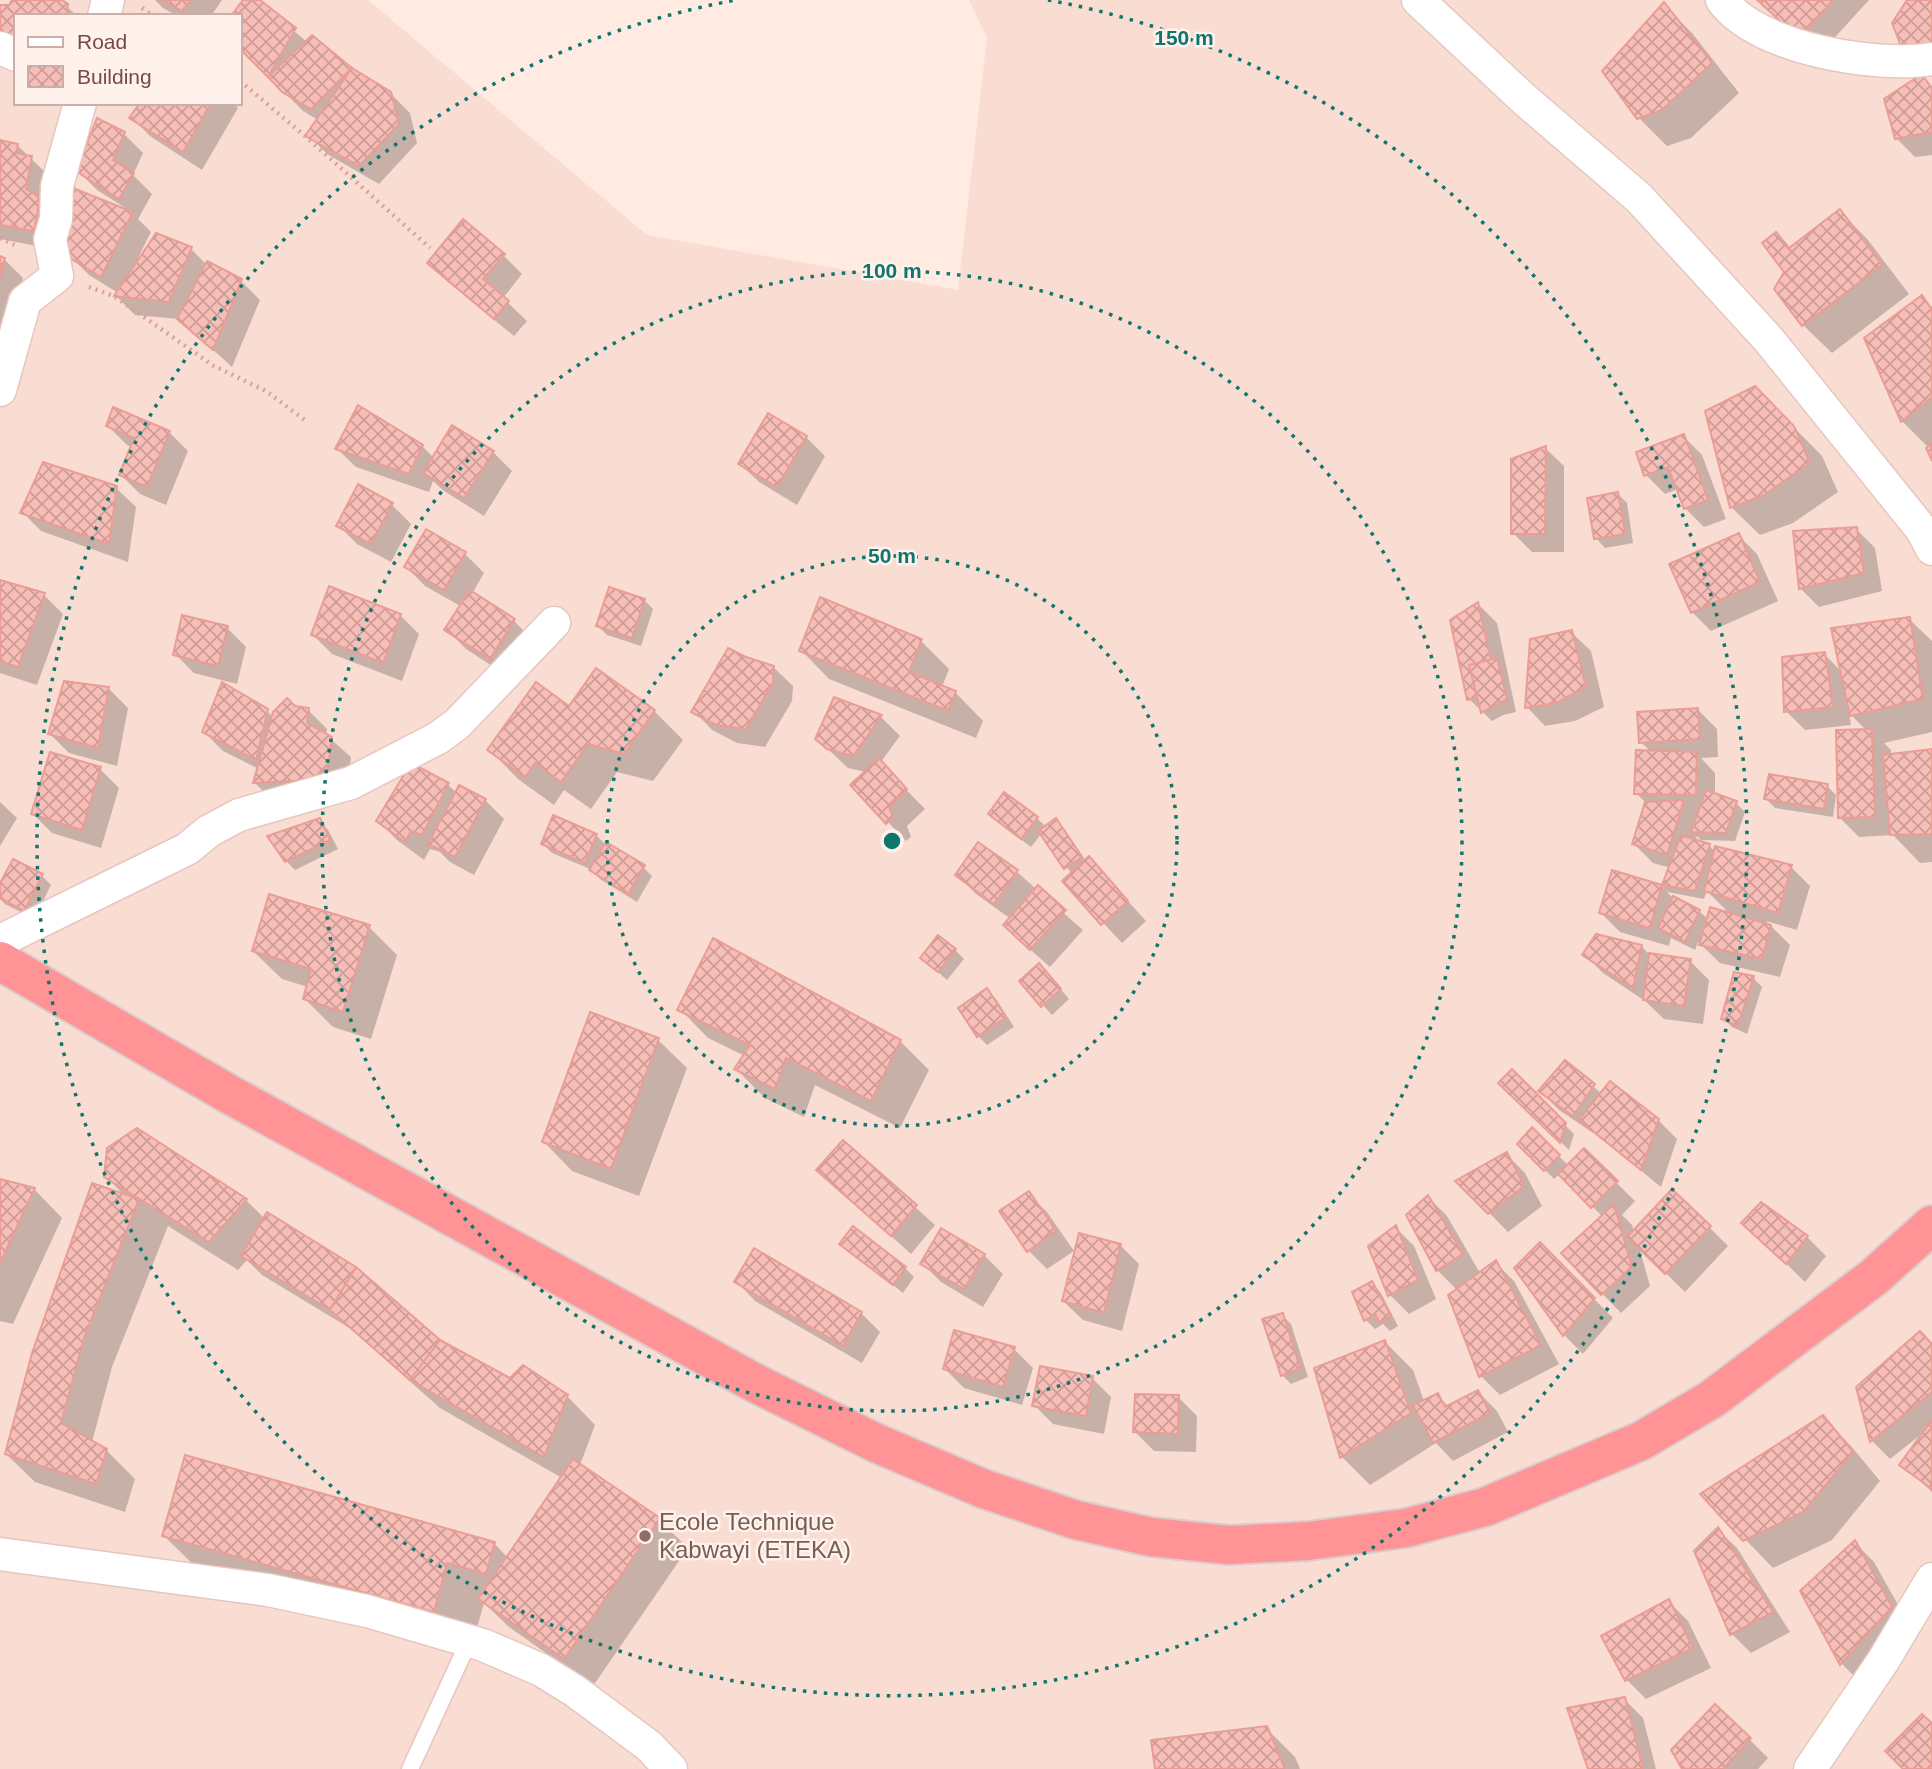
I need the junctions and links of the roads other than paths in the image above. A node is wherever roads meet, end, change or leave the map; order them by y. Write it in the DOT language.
graph roads {
  1 [pos="1418,0"];
  2 [pos="1722,0"];
  3 [pos="1932,59"];
  4 [pos="79,105"];
  5 [pos="0,390"];
  6 [pos="1932,549"];
  7 [pos="554,623"];
  8 [pos="0,941"];
  9 [pos="0,961"];
  10 [pos="1932,1225"];
  11 [pos="0,1553"];
  12 [pos="1932,1579"];
  13 [pos="469,1641"];
  14 [pos="410,1769"];
  15 [pos="671,1769"];
  16 [pos="1810,1769"];
  1 -- 6 [label="street"];
  2 -- 3 [label="street"];
  4 -- 5 [label="street"];
  7 -- 8 [label="street"];
  9 -- 10 [label="highway"];
  11 -- 13 [label="street"];
  12 -- 16 [label="street"];
  13 -- 14 [label="lane"];
  13 -- 15 [label="street"];
}
